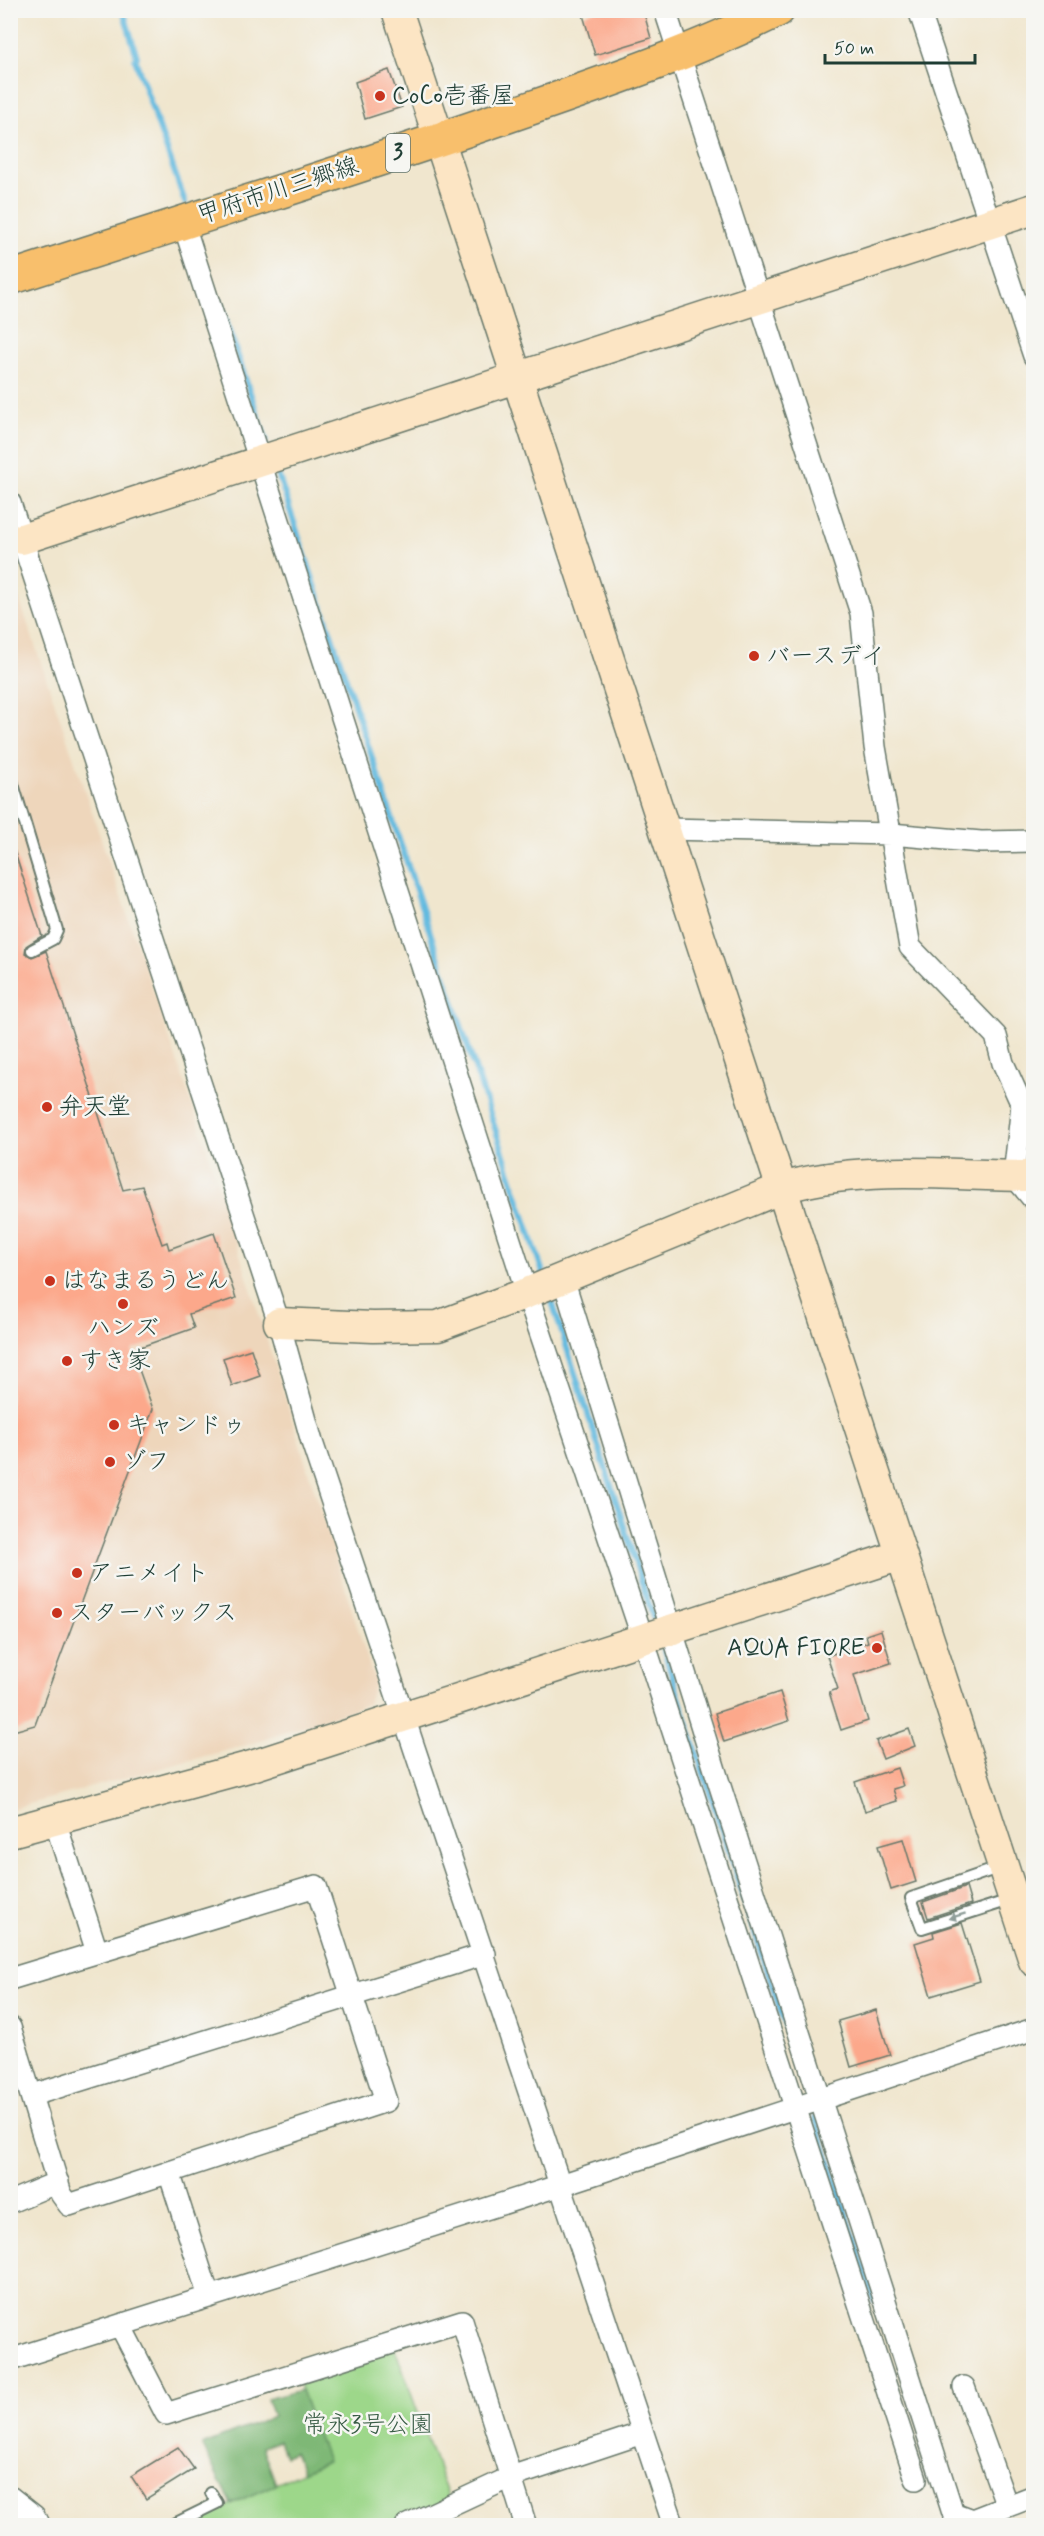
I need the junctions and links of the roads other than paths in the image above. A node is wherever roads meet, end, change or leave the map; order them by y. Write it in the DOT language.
graph roads {
  1 [pos="397,10"];
  2 [pos="664,10"];
  3 [pos="778,10"];
  4 [pos="919,10"];
  5 [pos="679,56"];
  6 [pos="439,139"];
  7 [pos="1034,209"];
  8 [pos="183,222"];
  9 [pos="989,223"];
  10 [pos="10,278"];
  11 [pos="759,298"];
  12 [pos="1034,356"];
  13 [pos="518,376"];
  14 [pos="261,460"];
  15 [pos="10,503"];
  16 [pos="22,539"];
  17 [pos="10,774"];
  18 [pos="665,829"];
  19 [pos="891,834"];
  20 [pos="1034,841"];
  21 [pos="32,950"];
  22 [pos="1027,1115"];
  23 [pos="1024,1176"];
  24 [pos="782,1188"];
  25 [pos="1034,1200"];
  26 [pos="563,1278"];
  27 [pos="527,1293"];
  28 [pos="279,1323"];
  29 [pos="901,1555"];
  30 [pos="673,1630"];
  31 [pos="643,1639"];
  32 [pos="406,1717"];
  33 [pos="55,1821"];
  34 [pos="10,1832"];
  35 [pos="1003,1866"];
  36 [pos="1013,1899"];
  37 [pos="97,1952"];
  38 [pos="485,1954"];
  39 [pos="1034,1961"];
  40 [pos="10,1979"];
  41 [pos="352,1995"];
  42 [pos="10,2026"];
  43 [pos="1034,2029"];
  44 [pos="33,2095"];
  45 [pos="821,2099"];
  46 [pos="796,2107"];
  47 [pos="169,2172"];
  48 [pos="58,2182"];
  49 [pos="561,2185"];
  50 [pos="10,2202"];
  51 [pos="209,2296"];
  52 [pos="120,2325"];
  53 [pos="10,2360"];
  54 [pos="964,2387"];
  55 [pos="643,2433"];
  56 [pos="511,2477"];
  57 [pos="916,2479"];
  58 [pos="211,2493"];
  59 [pos="1034,2496"];
  60 [pos="10,2497"];
  61 [pos="1007,2506"];
  62 [pos="39,2526"];
  63 [pos="170,2526"];
  64 [pos="406,2526"];
  65 [pos="526,2526"];
  66 [pos="674,2526"];
  1 -- 6 [label="street"];
  2 -- 5 [label="street"];
  3 -- 5 [label="main road, 甲府市川三郷線 / 3"];
  4 -- 9 [label="street"];
  5 -- 6 [label="main road, 甲府市川三郷線 / 3"];
  5 -- 11 [label="street"];
  6 -- 8 [label="main road, 甲府市川三郷線 / 3"];
  6 -- 13 [label="street"];
  7 -- 9 [label="street"];
  8 -- 10 [label="main road, 甲府市川三郷線 / 3"];
  8 -- 14 [label="street"];
  9 -- 11 [label="street"];
  9 -- 12 [label="street"];
  11 -- 13 [label="street"];
  11 -- 19 [label="street"];
  13 -- 14 [label="street"];
  13 -- 18 [label="street"];
  14 -- 16 [label="street"];
  14 -- 27 [label="street"];
  15 -- 16 [label="street"];
  16 -- 28 [label="street"];
  17 -- 21 [label="lane"];
  18 -- 19 [label="street"];
  18 -- 24 [label="street"];
  19 -- 20 [label="street"];
  19 -- 22 [label="street"];
  22 -- 23 [label="street"];
  23 -- 24 [label="street"];
  23 -- 25 [label="street"];
  24 -- 26 [label="street"];
  24 -- 29 [label="street"];
  26 -- 27 [label="street"];
  26 -- 30 [label="street"];
  27 -- 28 [label="street"];
  27 -- 31 [label="street"];
  28 -- 32 [label="street"];
  29 -- 30 [label="street"];
  29 -- 35 [label="street"];
  30 -- 31 [label="street"];
  30 -- 45 [label="street"];
  31 -- 32 [label="street"];
  31 -- 46 [label="street"];
  32 -- 33 [label="street"];
  32 -- 38 [label="street"];
  33 -- 34 [label="street"];
  33 -- 37 [label="street"];
  35 -- 36 [label="street"];
  36 -- 35 [label="lane, one-way"];
  36 -- 39 [label="street"];
  37 -- 40 [label="street"];
  37 -- 41 [label="street"];
  38 -- 41 [label="street"];
  38 -- 49 [label="street"];
  41 -- 44 [label="street"];
  41 -- 47 [label="street"];
  42 -- 44 [label="street"];
  43 -- 45 [label="street"];
  44 -- 48 [label="street"];
  45 -- 46 [label="street"];
  45 -- 61 [label="street"];
  46 -- 49 [label="street"];
  46 -- 57 [label="street"];
  47 -- 48 [label="street"];
  47 -- 51 [label="street"];
  48 -- 50 [label="street"];
  49 -- 51 [label="street"];
  49 -- 55 [label="street"];
  51 -- 52 [label="street"];
  52 -- 53 [label="street"];
  52 -- 56 [label="street"];
  54 -- 61 [label="street"];
  55 -- 56 [label="street"];
  55 -- 66 [label="street"];
  56 -- 64 [label="street"];
  56 -- 65 [label="street"];
  58 -- 63 [label="lane"];
  59 -- 61 [label="street"];
  60 -- 62 [label="street"];
}
